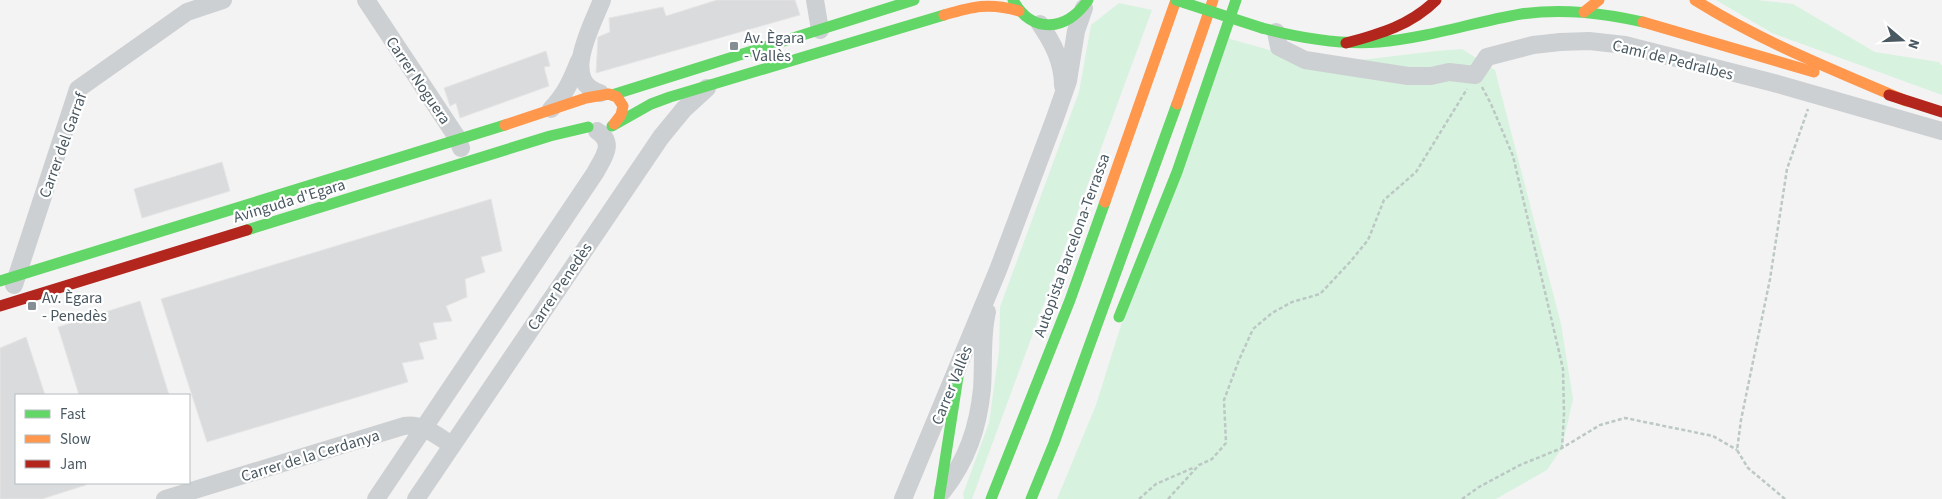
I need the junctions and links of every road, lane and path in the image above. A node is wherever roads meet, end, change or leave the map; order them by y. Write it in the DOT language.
graph roads {
  1 [pos="223,0"];
  2 [pos="366,0"];
  3 [pos="602,0"];
  4 [pos="815,0"];
  5 [pos="914,0"];
  6 [pos="1013,0"];
  7 [pos="1176,0"];
  8 [pos="1213,0"];
  9 [pos="1236,0"];
  10 [pos="1436,0"];
  11 [pos="1599,0"];
  12 [pos="1695,0"];
  13 [pos="1086,4"];
  14 [pos="1019,11"];
  15 [pos="1584,12"];
  16 [pos="1040,24"];
  17 [pos="820,30"];
  18 [pos="1269,30"];
  19 [pos="1346,43"];
  20 [pos="578,64"];
  21 [pos="1475,75"];
  22 [pos="714,84"];
  23 [pos="1812,95"];
  24 [pos="590,99"];
  25 [pos="1906,101"];
  26 [pos="1060,105"];
  27 [pos="548,111"];
  28 [pos="1942,112"];
  29 [pos="614,124"];
  30 [pos="592,129"];
  31 [pos="1942,131"];
  32 [pos="458,139"];
  33 [pos="466,162"];
  34 [pos="998,270"];
  35 [pos="17,275"];
  36 [pos="0,281"];
  37 [pos="4,305"];
  38 [pos="1114,328"];
  39 [pos="960,364"];
  40 [pos="1093,369"];
  41 [pos="424,428"];
  42 [pos="1054,442"];
  43 [pos="452,445"];
  44 [pos="1562,448"];
  45 [pos="1737,450"];
  46 [pos="1199,465"];
  47 [pos="939,498"];
  48 [pos="165,499"];
  49 [pos="376,499"];
  50 [pos="416,499"];
  51 [pos="904,499"];
  52 [pos="991,499"];
  53 [pos="1031,499"];
  54 [pos="1139,499"];
  55 [pos="1168,499"];
  56 [pos="1462,499"];
  57 [pos="1785,499"];
  1 -- 35 [label="street, Carrer del Garraf"];
  2 -- 32 [label="street, Carrer Noguera"];
  3 -- 20 [label="street"];
  4 -- 17 [label="street"];
  5 -- 17 [label="main road, Avinguda d'Egara"];
  6 -- 14 [label="main road"];
  7 -- 18 [label="main road, bridge"];
  7 -- 52 [label="main road, Autopista Barcelona-Terrassa"];
  8 -- 42 [label="main road"];
  9 -- 38 [label="main road"];
  10 -- 19 [label="main road"];
  11 -- 15 [label="main road"];
  12 -- 25 [label="main road"];
  13 -- 16 [label="main road"];
  13 -- 26 [label="street, Carrer Vallès"];
  14 -- 16 [label="main road"];
  14 -- 22 [label="main road, Avinguda d'Egara"];
  15 -- 19 [label="main road"];
  15 -- 25 [label="main road"];
  16 -- 26 [label="street, Carrer Vallès"];
  17 -- 24 [label="main road, Avinguda d'Egara"];
  18 -- 19 [label="main road"];
  18 -- 21 [label="street"];
  20 -- 24 [label="street"];
  20 -- 24 [label="street"];
  20 -- 27 [label="street"];
  21 -- 23 [label="street, Camí de Pedralbes"];
  21 -- 44 [label="path"];
  21 -- 46 [label="path"];
  22 -- 29 [label="main road, Avinguda d'Egara"];
  22 -- 43 [label="street, Carrer Penedès"];
  23 -- 31 [label="street, Camí de Pedralbes"];
  23 -- 45 [label="path"];
  24 -- 27 [label="main road, Avinguda d'Egara"];
  24 -- 29 [label="main road"];
  24 -- 30 [label="main road"];
  25 -- 28 [label="main road"];
  26 -- 34 [label="street, Carrer Vallès"];
  27 -- 32 [label="main road, Avinguda d'Egara"];
  29 -- 30 [label="main road, Avinguda d'Egara"];
  30 -- 33 [label="main road, Avinguda d'Egara"];
  30 -- 41 [label="street, Carrer Penedès"];
  32 -- 33 [label="street, Carrer Noguera"];
  32 -- 35 [label="main road, Avinguda d'Egara"];
  33 -- 37 [label="main road, Avinguda d'Egara"];
  34 -- 39 [label="street, Carrer Vallès"];
  34 -- 47 [label="street, Carrer Vallès"];
  35 -- 36 [label="main road, Avinguda d'Egara"];
  35 -- 37 [label="street, Carrer del Garraf"];
  39 -- 47 [label="main road"];
  39 -- 51 [label="street, Carrer Vallès"];
  40 -- 42 [label="main road"];
  41 -- 43 [label="street, Carrer de la Cerdanya"];
  41 -- 48 [label="street, Carrer de la Cerdanya"];
  41 -- 49 [label="street, Carrer Penedès"];
  42 -- 53 [label="main road"];
  43 -- 50 [label="street, Carrer Penedès"];
  44 -- 45 [label="path"];
  44 -- 56 [label="path"];
  45 -- 57 [label="path"];
  46 -- 54 [label="path"];
  46 -- 55 [label="path"];
}
